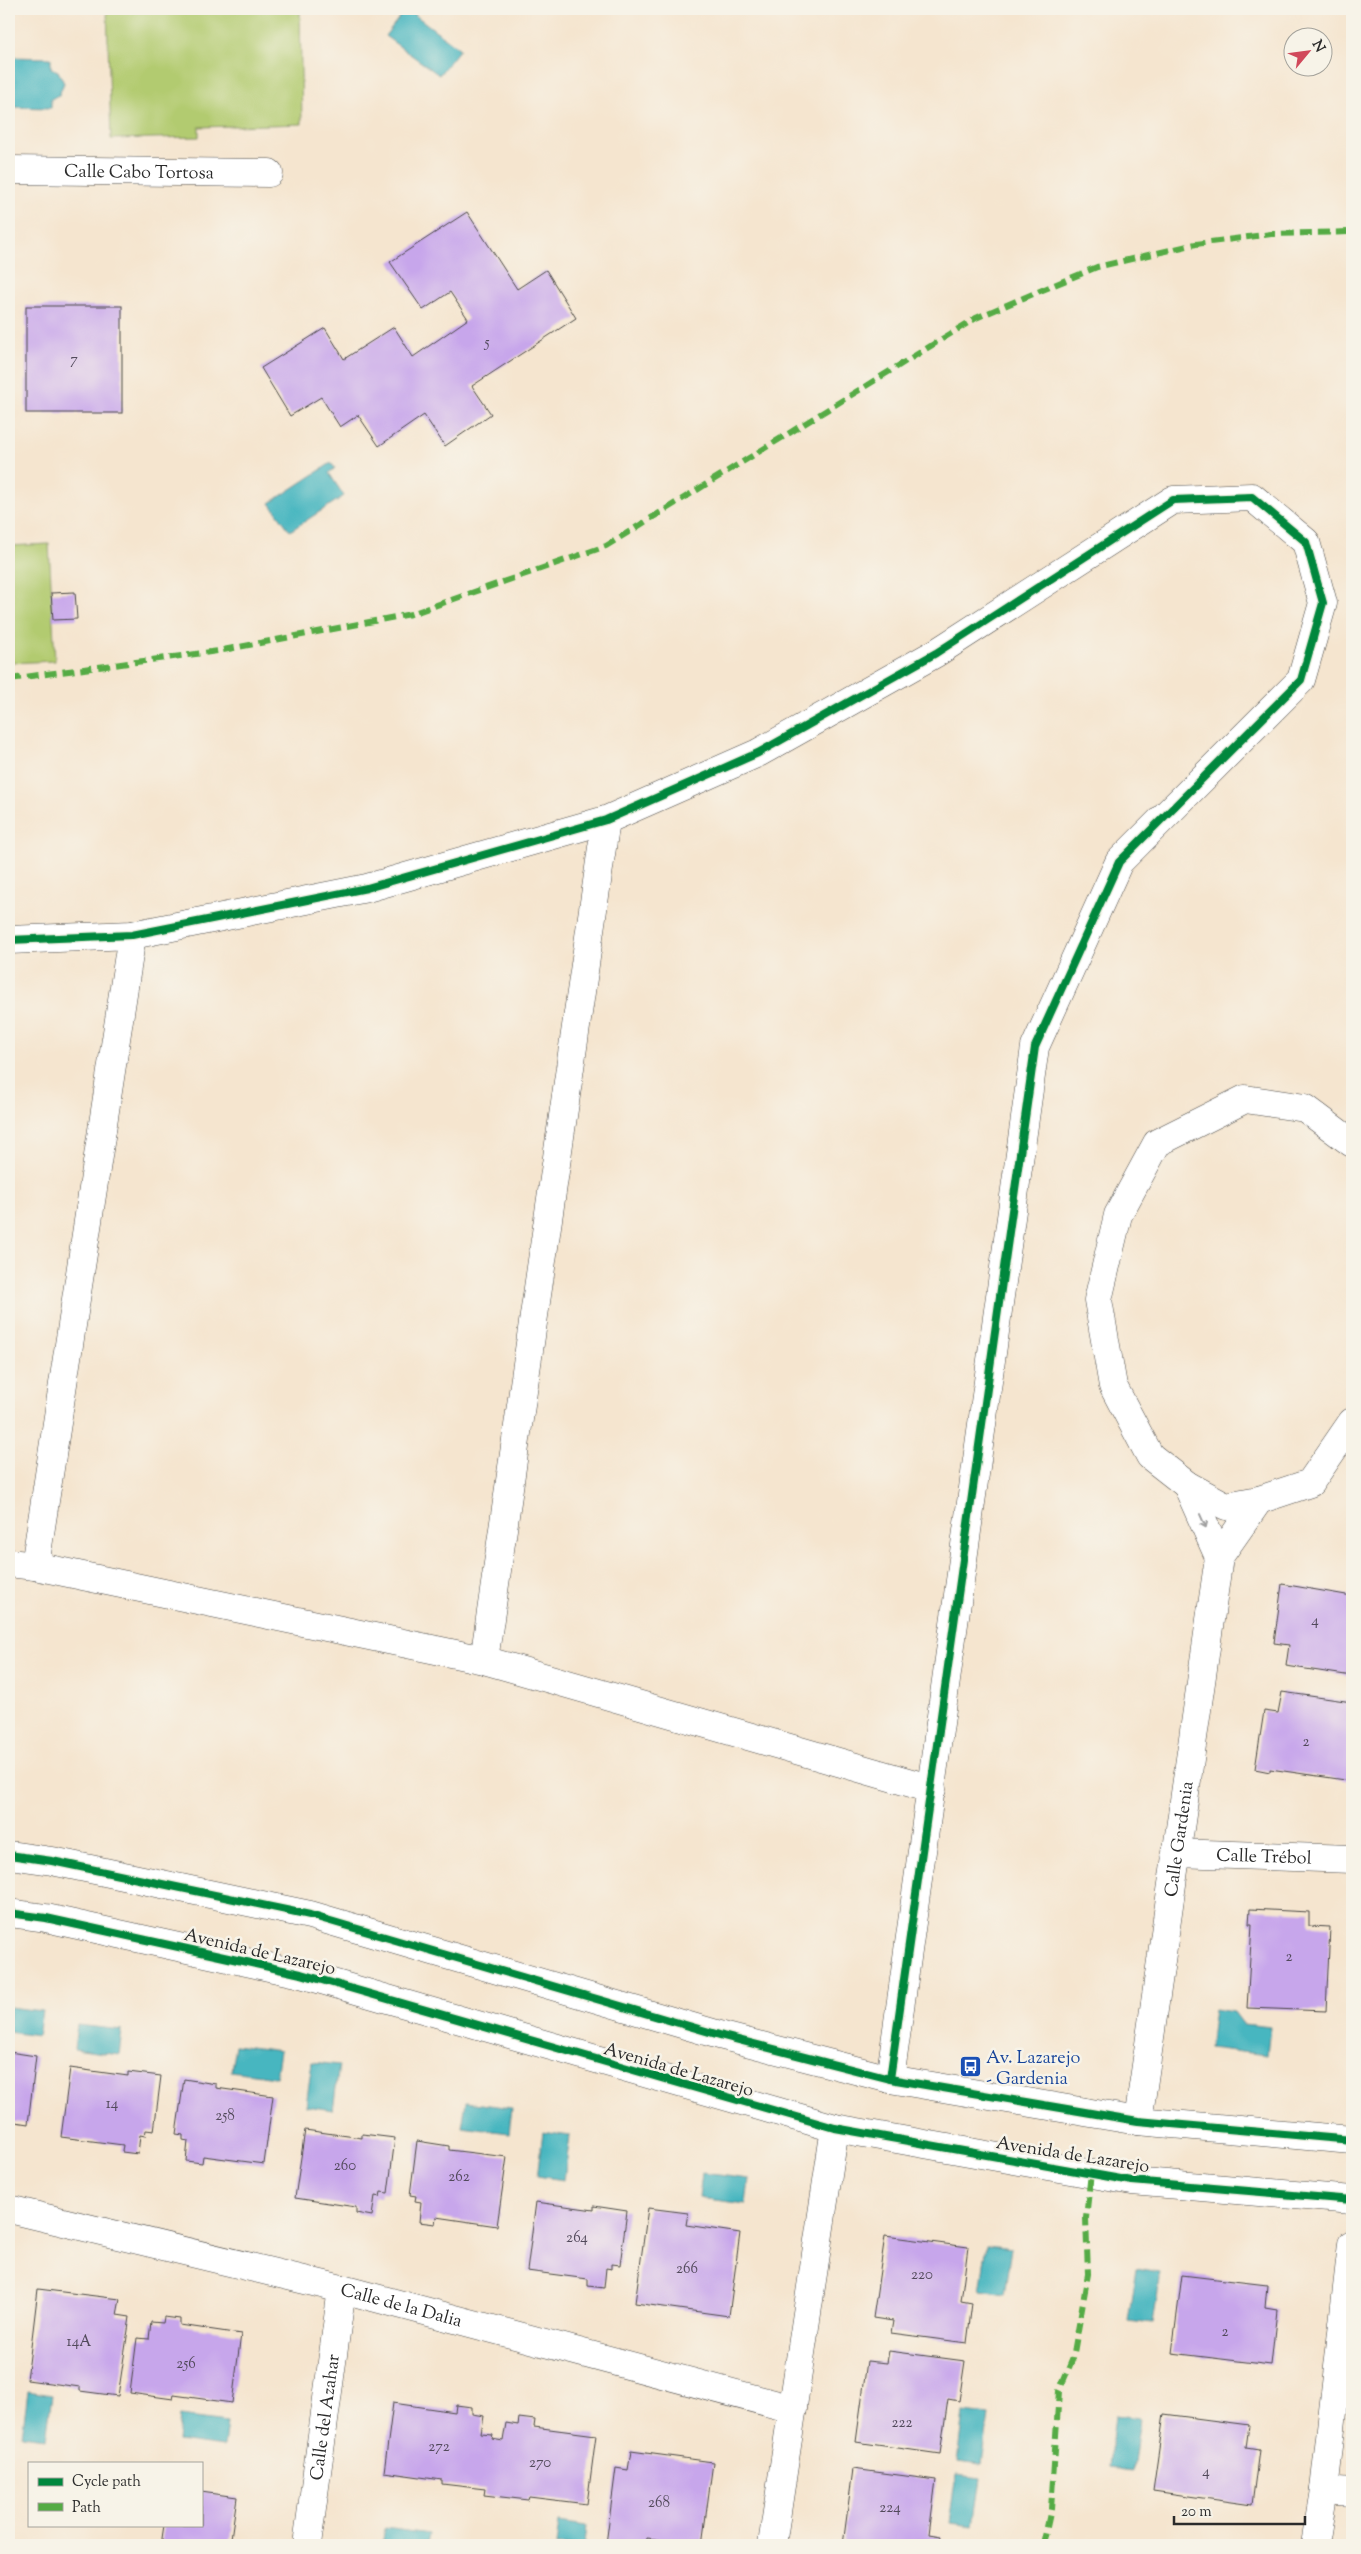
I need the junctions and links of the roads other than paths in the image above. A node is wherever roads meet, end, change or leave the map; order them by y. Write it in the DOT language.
graph roads {
  1 [pos="9,170"];
  2 [pos="269,173"];
  3 [pos="606,820"];
  4 [pos="132,935"];
  5 [pos="9,940"];
  6 [pos="1352,1143"];
  7 [pos="1352,1422"];
  8 [pos="1187,1485"];
  9 [pos="1259,1500"];
  10 [pos="1219,1557"];
  11 [pos="22,1565"];
  12 [pos="484,1660"];
  13 [pos="932,1789"];
  14 [pos="1175,1853"];
  15 [pos="9,1855"];
  16 [pos="1352,1859"];
  17 [pos="9,1913"];
  18 [pos="890,2078"];
  19 [pos="1138,2121"];
  20 [pos="835,2128"];
  21 [pos="1352,2140"];
  22 [pos="1352,2200"];
  23 [pos="9,2209"];
  24 [pos="1352,2244"];
  25 [pos="342,2289"];
  26 [pos="793,2408"];
  27 [pos="1324,2490"];
  28 [pos="1352,2492"];
  29 [pos="307,2545"];
  30 [pos="772,2545"];
  31 [pos="1315,2545"];
  1 -- 2 [label="street, Calle Cabo Tortosa"];
  3 -- 4 [label="street"];
  3 -- 12 [label="street"];
  3 -- 13 [label="street"];
  4 -- 5 [label="street"];
  4 -- 11 [label="street"];
  6 -- 8 [label="street"];
  7 -- 9 [label="street"];
  8 -- 9 [label="street"];
  8 -- 10 [label="street, one-way"];
  9 -- 10 [label="street, Calle Gardenia"];
  10 -- 14 [label="street, Calle Gardenia"];
  11 -- 12 [label="street"];
  12 -- 13 [label="street"];
  13 -- 18 [label="street"];
  14 -- 16 [label="street, Calle Trébol"];
  14 -- 19 [label="street, Calle Gardenia"];
  15 -- 18 [label="street"];
  17 -- 20 [label="street, Avenida de Lazarejo"];
  18 -- 19 [label="street"];
  19 -- 21 [label="street"];
  20 -- 22 [label="street, Avenida de Lazarejo"];
  20 -- 26 [label="street"];
  23 -- 25 [label="street, Calle de la Dalia"];
  24 -- 27 [label="street"];
  25 -- 26 [label="street, Calle de la Dalia"];
  25 -- 29 [label="street, Calle del Azahar"];
  26 -- 30 [label="street"];
  27 -- 28 [label="street"];
  27 -- 31 [label="street"];
}
